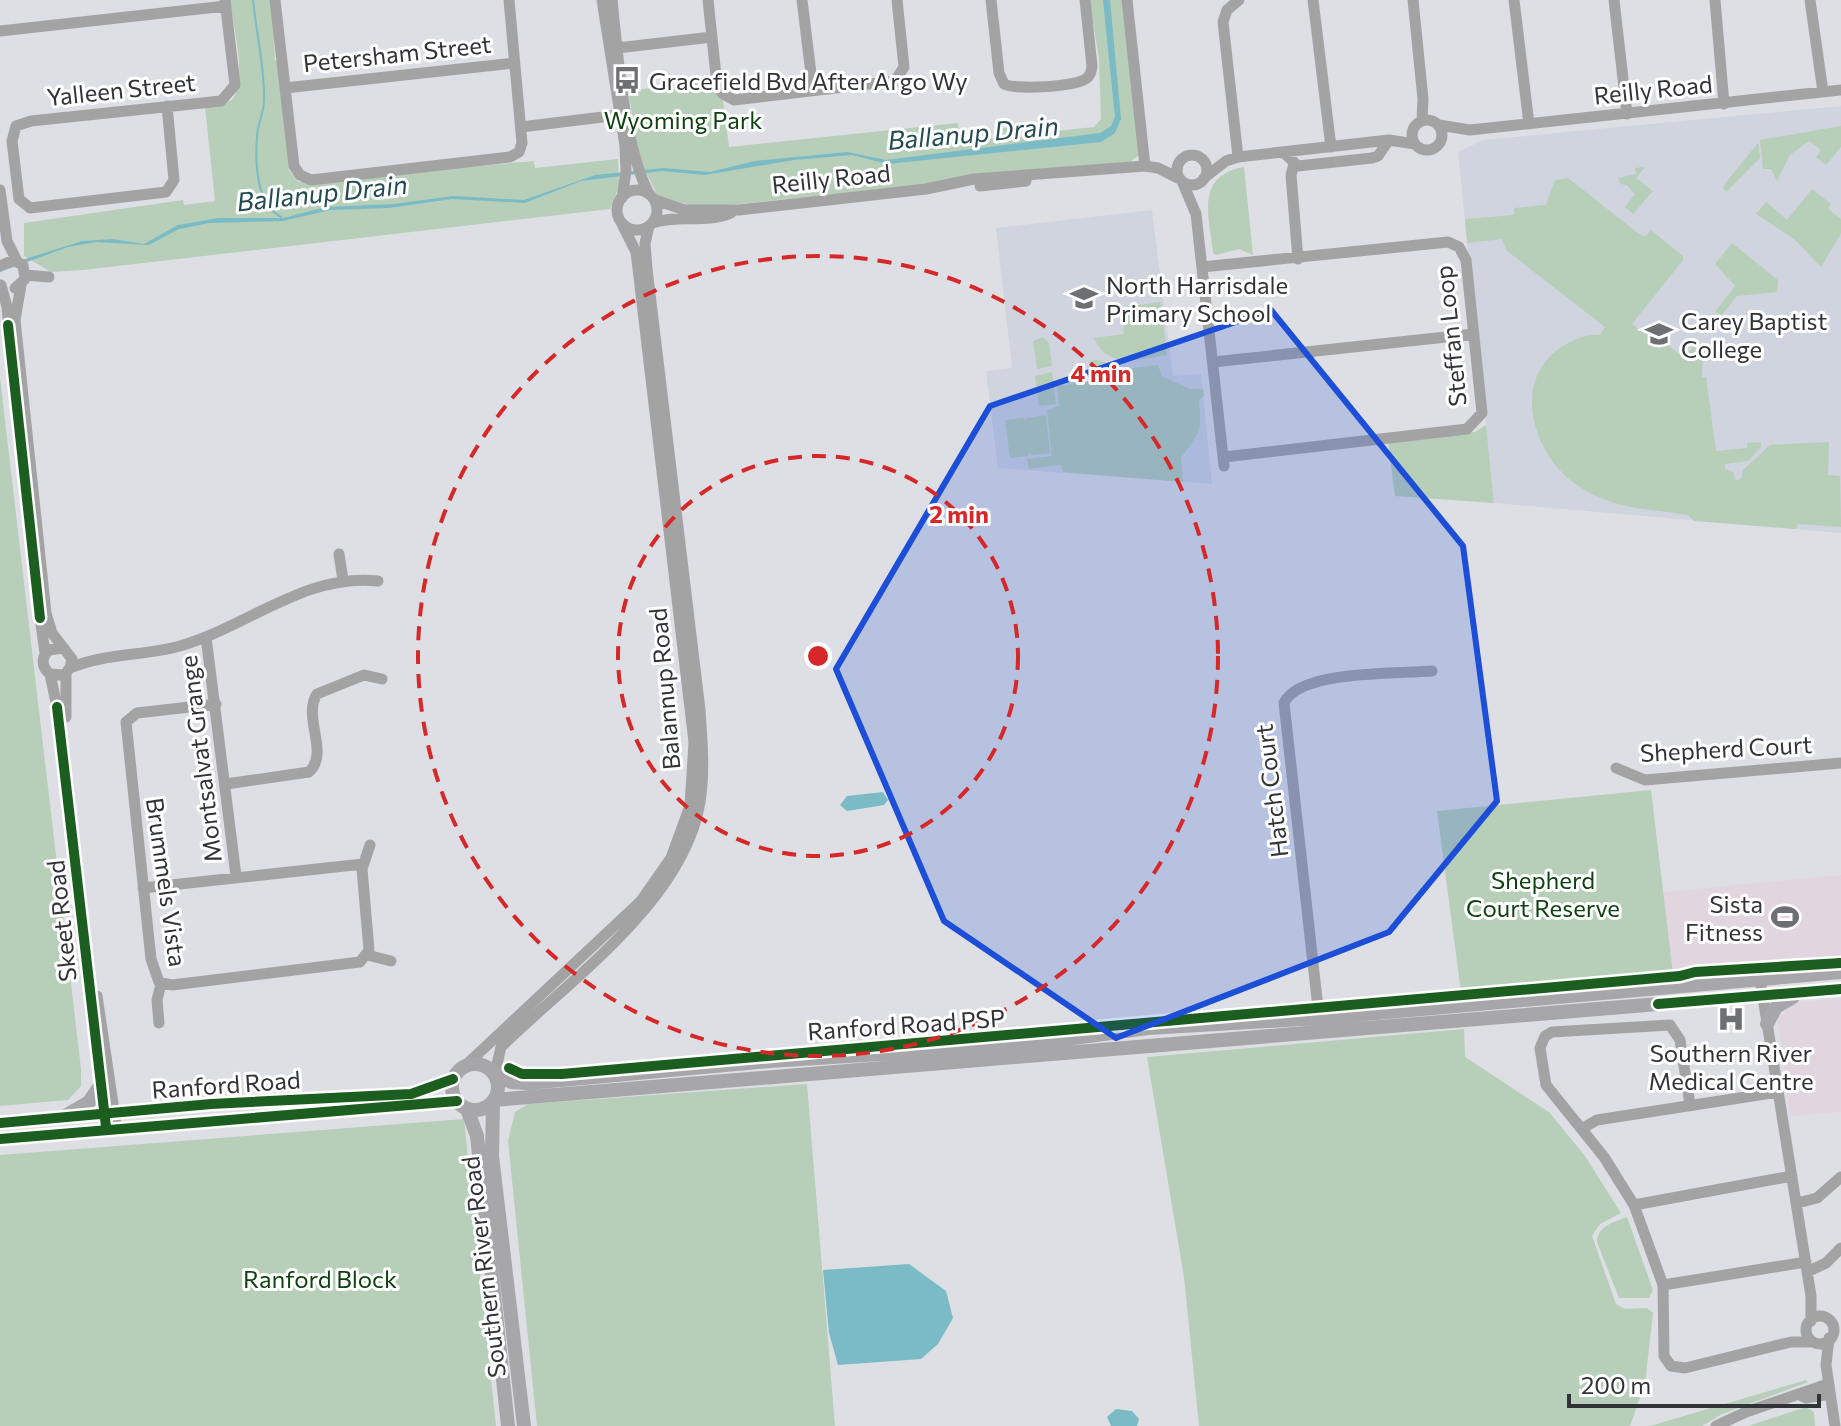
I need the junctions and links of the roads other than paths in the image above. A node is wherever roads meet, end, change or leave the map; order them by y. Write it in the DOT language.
graph roads {
  1 [pos="276,0"];
  2 [pos="509,0"];
  3 [pos="602,0"];
  4 [pos="612,0"];
  5 [pos="708,0"];
  6 [pos="802,0"];
  7 [pos="897,0"];
  8 [pos="991,0"];
  9 [pos="1085,0"];
  10 [pos="1127,0"];
  11 [pos="1239,0"];
  12 [pos="1313,0"];
  13 [pos="1413,0"];
  14 [pos="1514,0"];
  15 [pos="1614,0"];
  16 [pos="1715,0"];
  17 [pos="1810,0"];
  18 [pos="226,3"];
  19 [pos="0,31"];
  20 [pos="712,37"];
  21 [pos="617,48"];
  22 [pos="514,63"];
  23 [pos="285,88"];
  24 [pos="813,90"];
  25 [pos="1841,90"];
  26 [pos="1823,92"];
  27 [pos="1423,99"];
  28 [pos="1724,104"];
  29 [pos="167,106"];
  30 [pos="1627,114"];
  31 [pos="619,115"];
  32 [pos="1422,121"];
  33 [pos="1437,124"];
  34 [pos="1529,124"];
  35 [pos="521,127"];
  36 [pos="1470,130"];
  37 [pos="1414,138"];
  38 [pos="1390,140"];
  39 [pos="1441,142"];
  40 [pos="1331,147"];
  41 [pos="1283,152"];
  42 [pos="1199,158"];
  43 [pos="1232,159"];
  44 [pos="1181,160"];
  45 [pos="1294,164"];
  46 [pos="1145,166"];
  47 [pos="1158,168"];
  48 [pos="1204,179"];
  49 [pos="1181,180"];
  50 [pos="0,190"];
  51 [pos="652,197"];
  52 [pos="622,198"];
  53 [pos="739,210"];
  54 [pos="1196,214"];
  55 [pos="622,224"];
  56 [pos="651,224"];
  57 [pos="1298,259"];
  58 [pos="17,261"];
  59 [pos="0,266"];
  60 [pos="1202,267"];
  61 [pos="49,277"];
  62 [pos="23,280"];
  63 [pos="1,284"];
  64 [pos="1474,334"];
  65 [pos="1213,362"];
  66 [pos="339,554"];
  67 [pos="343,580"];
  68 [pos="378,581"];
  69 [pos="206,637"];
  70 [pos="65,649"];
  71 [pos="45,653"];
  72 [pos="102,657"];
  73 [pos="68,671"];
  74 [pos="1432,671"];
  75 [pos="50,674"];
  76 [pos="382,679"];
  77 [pos="693,692"];
  78 [pos="216,704"];
  79 [pos="1841,763"];
  80 [pos="1616,768"];
  81 [pos="226,784"];
  82 [pos="370,845"];
  83 [pos="363,864"];
  84 [pos="236,876"];
  85 [pos="143,888"];
  86 [pos="367,955"];
  87 [pos="391,961"];
  88 [pos="1841,972"];
  89 [pos="1760,979"];
  90 [pos="161,984"];
  91 [pos="1841,989"];
  92 [pos="1804,992"];
  93 [pos="1762,996"];
  94 [pos="159,1023"];
  95 [pos="1320,1024"];
  96 [pos="1767,1024"];
  97 [pos="465,1066"];
  98 [pos="495,1074"];
  99 [pos="453,1079"];
  100 [pos="100,1086"];
  101 [pos="1778,1092"];
  102 [pos="494,1102"];
  103 [pos="462,1105"];
  104 [pos="1690,1105"];
  105 [pos="109,1113"];
  106 [pos="63,1117"];
  107 [pos="0,1123"];
  108 [pos="1583,1128"];
  109 [pos="112,1130"];
  110 [pos="0,1139"];
  111 [pos="1792,1176"];
  112 [pos="1841,1177"];
  113 [pos="1797,1203"];
  114 [pos="1634,1205"];
  115 [pos="1841,1248"];
  116 [pos="1807,1267"];
  117 [pos="1663,1285"];
  118 [pos="1811,1296"];
  119 [pos="1841,1312"];
  120 [pos="1826,1316"];
  121 [pos="1809,1324"];
  122 [pos="1834,1332"];
  123 [pos="1791,1342"];
  124 [pos="1811,1344"];
  125 [pos="1826,1389"];
  126 [pos="508,1426"];
  127 [pos="524,1426"];
  128 [pos="1716,1426"];
  129 [pos="1832,1426"];
  1 -- 23 [label="street"];
  2 -- 22 [label="street"];
  3 -- 31 [label="street"];
  4 -- 21 [label="street"];
  5 -- 20 [label="street"];
  6 -- 24 [label="street"];
  7 -- 24 [label="street"];
  8 -- 9 [label="street"];
  10 -- 46 [label="street"];
  11 -- 43 [label="street"];
  12 -- 40 [label="street"];
  13 -- 27 [label="street"];
  14 -- 34 [label="street"];
  15 -- 30 [label="street"];
  16 -- 28 [label="street"];
  17 -- 26 [label="street"];
  18 -- 19 [label="street"];
  18 -- 29 [label="street, Yalleen Street"];
  20 -- 21 [label="street"];
  20 -- 24 [label="street"];
  21 -- 51 [label="street"];
  22 -- 23 [label="street, Petersham Street"];
  22 -- 35 [label="street"];
  23 -- 35 [label="street"];
  25 -- 26 [label="street, Reilly Road"];
  26 -- 28 [label="street, Reilly Road"];
  27 -- 32 [label="street"];
  27 -- 33 [label="street"];
  28 -- 30 [label="street, Reilly Road"];
  29 -- 29 [label="street, Yalleen Street"];
  30 -- 34 [label="street, Reilly Road"];
  31 -- 35 [label="street"];
  31 -- 52 [label="street"];
  32 -- 33 [label="street"];
  32 -- 37 [label="street"];
  33 -- 36 [label="street, Reilly Road"];
  33 -- 39 [label="street"];
  34 -- 36 [label="street, Reilly Road"];
  36 -- 39 [label="street, Reilly Road"];
  37 -- 38 [label="street"];
  37 -- 39 [label="street"];
  38 -- 40 [label="street"];
  38 -- 45 [label="street"];
  40 -- 41 [label="street"];
  41 -- 43 [label="street"];
  41 -- 45 [label="street"];
  42 -- 43 [label="street"];
  42 -- 44 [label="street"];
  42 -- 48 [label="street"];
  43 -- 48 [label="street"];
  44 -- 47 [label="street, Reilly Road"];
  44 -- 49 [label="street"];
  45 -- 57 [label="street"];
  46 -- 47 [label="street, Reilly Road"];
  46 -- 53 [label="street, Reilly Road"];
  47 -- 49 [label="street, Reilly Road"];
  48 -- 49 [label="street"];
  48 -- 54 [label="street"];
  49 -- 54 [label="street"];
  50 -- 58 [label="street"];
  51 -- 52 [label="street"];
  51 -- 53 [label="street, Reilly Road"];
  51 -- 56 [label="street"];
  52 -- 55 [label="street"];
  53 -- 56 [label="street, Reilly Road"];
  54 -- 60 [label="street"];
  55 -- 56 [label="street"];
  55 -- 77 [label="street, Balannup Road"];
  56 -- 77 [label="street, Balannup Road"];
  57 -- 60 [label="street, Steffan Loop"];
  57 -- 64 [label="street, Steffan Loop"];
  58 -- 59 [label="street"];
  58 -- 62 [label="street"];
  60 -- 65 [label="street"];
  61 -- 62 [label="street"];
  62 -- 63 [label="street"];
  62 -- 70 [label="street"];
  63 -- 71 [label="street"];
  64 -- 65 [label="street"];
  64 -- 65 [label="street, Steffan Loop"];
  66 -- 67 [label="street"];
  67 -- 68 [label="street"];
  67 -- 69 [label="street"];
  69 -- 72 [label="street"];
  69 -- 78 [label="street, Montsalvat Grange"];
  70 -- 71 [label="street"];
  70 -- 72 [label="street"];
  70 -- 73 [label="street"];
  71 -- 75 [label="street"];
  72 -- 73 [label="street"];
  73 -- 75 [label="street"];
  73 -- 105 [label="street, Skeet Road"];
  74 -- 95 [label="street, Hatch Court"];
  75 -- 100 [label="street, Skeet Road"];
  76 -- 81 [label="street"];
  77 -- 97 [label="street, Balannup Road"];
  77 -- 98 [label="street, Balannup Road"];
  78 -- 81 [label="street, Montsalvat Grange"];
  78 -- 85 [label="street, Brummels Vista"];
  79 -- 80 [label="street, Shepherd Court"];
  81 -- 84 [label="street, Montsalvat Grange"];
  82 -- 83 [label="street"];
  83 -- 84 [label="street"];
  83 -- 86 [label="street"];
  84 -- 85 [label="street"];
  85 -- 90 [label="street, Brummels Vista"];
  86 -- 87 [label="street"];
  86 -- 90 [label="street, Brummels Vista"];
  88 -- 89 [label="main road"];
  89 -- 93 [label="street"];
  89 -- 95 [label="main road"];
  90 -- 94 [label="street"];
  91 -- 92 [label="main road"];
  92 -- 93 [label="main road"];
  92 -- 96 [label="main road"];
  93 -- 95 [label="main road"];
  93 -- 96 [label="street"];
  95 -- 98 [label="main road"];
  95 -- 102 [label="main road"];
  96 -- 101 [label="street"];
  97 -- 98 [label="main road"];
  97 -- 99 [label="main road"];
  98 -- 102 [label="main road"];
  99 -- 103 [label="main road"];
  99 -- 105 [label="main road, Ranford Road"];
  100 -- 105 [label="street, Skeet Road"];
  100 -- 106 [label="main road"];
  101 -- 104 [label="street"];
  101 -- 111 [label="street"];
  102 -- 103 [label="main road"];
  102 -- 127 [label="main road, Southern River Road"];
  103 -- 109 [label="main road, Ranford Road"];
  103 -- 126 [label="main road, Southern River Road"];
  104 -- 108 [label="street"];
  104 -- 108 [label="street"];
  105 -- 106 [label="main road, Ranford Road"];
  105 -- 109 [label="street, Skeet Road"];
  106 -- 107 [label="main road, Ranford Road"];
  108 -- 114 [label="street"];
  109 -- 110 [label="main road, Ranford Road"];
  111 -- 113 [label="street"];
  111 -- 114 [label="street"];
  112 -- 113 [label="street"];
  113 -- 116 [label="street"];
  114 -- 117 [label="street"];
  115 -- 116 [label="street"];
  116 -- 117 [label="street"];
  116 -- 118 [label="street"];
  117 -- 123 [label="street"];
  118 -- 120 [label="street"];
  118 -- 121 [label="street"];
  119 -- 120 [label="street"];
  120 -- 121 [label="street"];
  120 -- 122 [label="street"];
  121 -- 123 [label="street"];
  121 -- 124 [label="street"];
  122 -- 124 [label="street"];
  122 -- 125 [label="street"];
  123 -- 124 [label="street"];
  124 -- 125 [label="street"];
  125 -- 128 [label="street"];
  125 -- 129 [label="street"];
}
